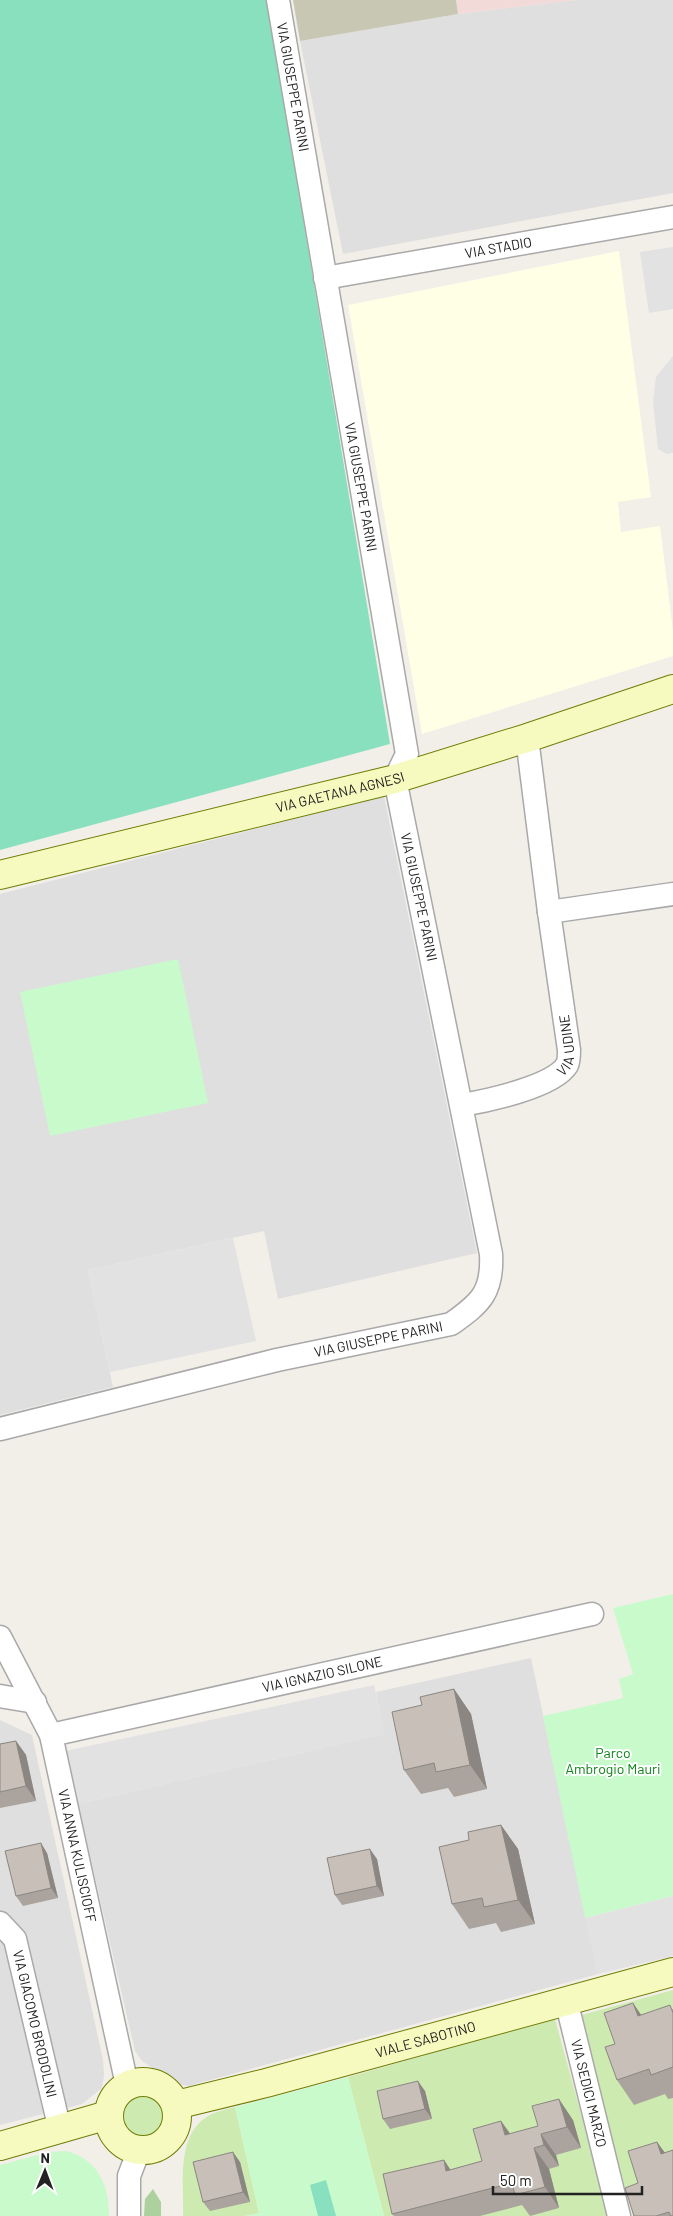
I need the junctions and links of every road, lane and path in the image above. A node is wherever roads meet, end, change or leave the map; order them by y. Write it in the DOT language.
graph roads {
  1 [pos="278,0"];
  2 [pos="673,217"];
  3 [pos="325,278"];
  4 [pos="673,689"];
  5 [pos="527,738"];
  6 [pos="395,780"];
  7 [pos="0,874"];
  8 [pos="673,894"];
  9 [pos="549,912"];
  10 [pos="462,1105"];
  11 [pos="0,1430"];
  12 [pos="592,1614"];
  13 [pos="0,1637"];
  14 [pos="0,1696"];
  15 [pos="35,1702"];
  16 [pos="51,1735"];
  17 [pos="0,1923"];
  18 [pos="673,1972"];
  19 [pos="566,2000"];
  20 [pos="127,2085"];
  21 [pos="176,2105"];
  22 [pos="108,2116"];
  23 [pos="60,2130"];
  24 [pos="0,2146"];
  25 [pos="139,2150"];
  26 [pos="129,2216"];
  27 [pos="619,2216"];
  1 -- 3 [label="street, VIA GIUSEPPE PARINI"];
  2 -- 3 [label="street, VIA STADIO"];
  3 -- 6 [label="street, VIA GIUSEPPE PARINI"];
  4 -- 5 [label="street, VIA GAETANA AGNESI"];
  5 -- 6 [label="street, VIA GAETANA AGNESI"];
  5 -- 9 [label="street, VIA UDINE"];
  6 -- 7 [label="street, VIA GAETANA AGNESI"];
  6 -- 10 [label="street, VIA GIUSEPPE PARINI"];
  8 -- 9 [label="street"];
  9 -- 10 [label="street, VIA UDINE"];
  10 -- 11 [label="street, VIA GIUSEPPE PARINI"];
  12 -- 16 [label="street, VIA IGNAZIO SILONE"];
  13 -- 15 [label="street, VIA ANNA KULISCIOFF"];
  14 -- 15 [label="street"];
  15 -- 16 [label="street, VIA ANNA KULISCIOFF"];
  16 -- 20 [label="street, VIA ANNA KULISCIOFF"];
  17 -- 23 [label="street, VIA GIACOMO BRODOLINI"];
  18 -- 19 [label="street, VIALE SABOTINO"];
  19 -- 21 [label="street, VIALE SABOTINO"];
  19 -- 27 [label="street, VIA SEDICI MARZO"];
  20 -- 21 [label="street"];
  20 -- 22 [label="street"];
  21 -- 25 [label="street"];
  22 -- 23 [label="street"];
  22 -- 25 [label="street"];
  23 -- 24 [label="street"];
  25 -- 26 [label="street"];
}
